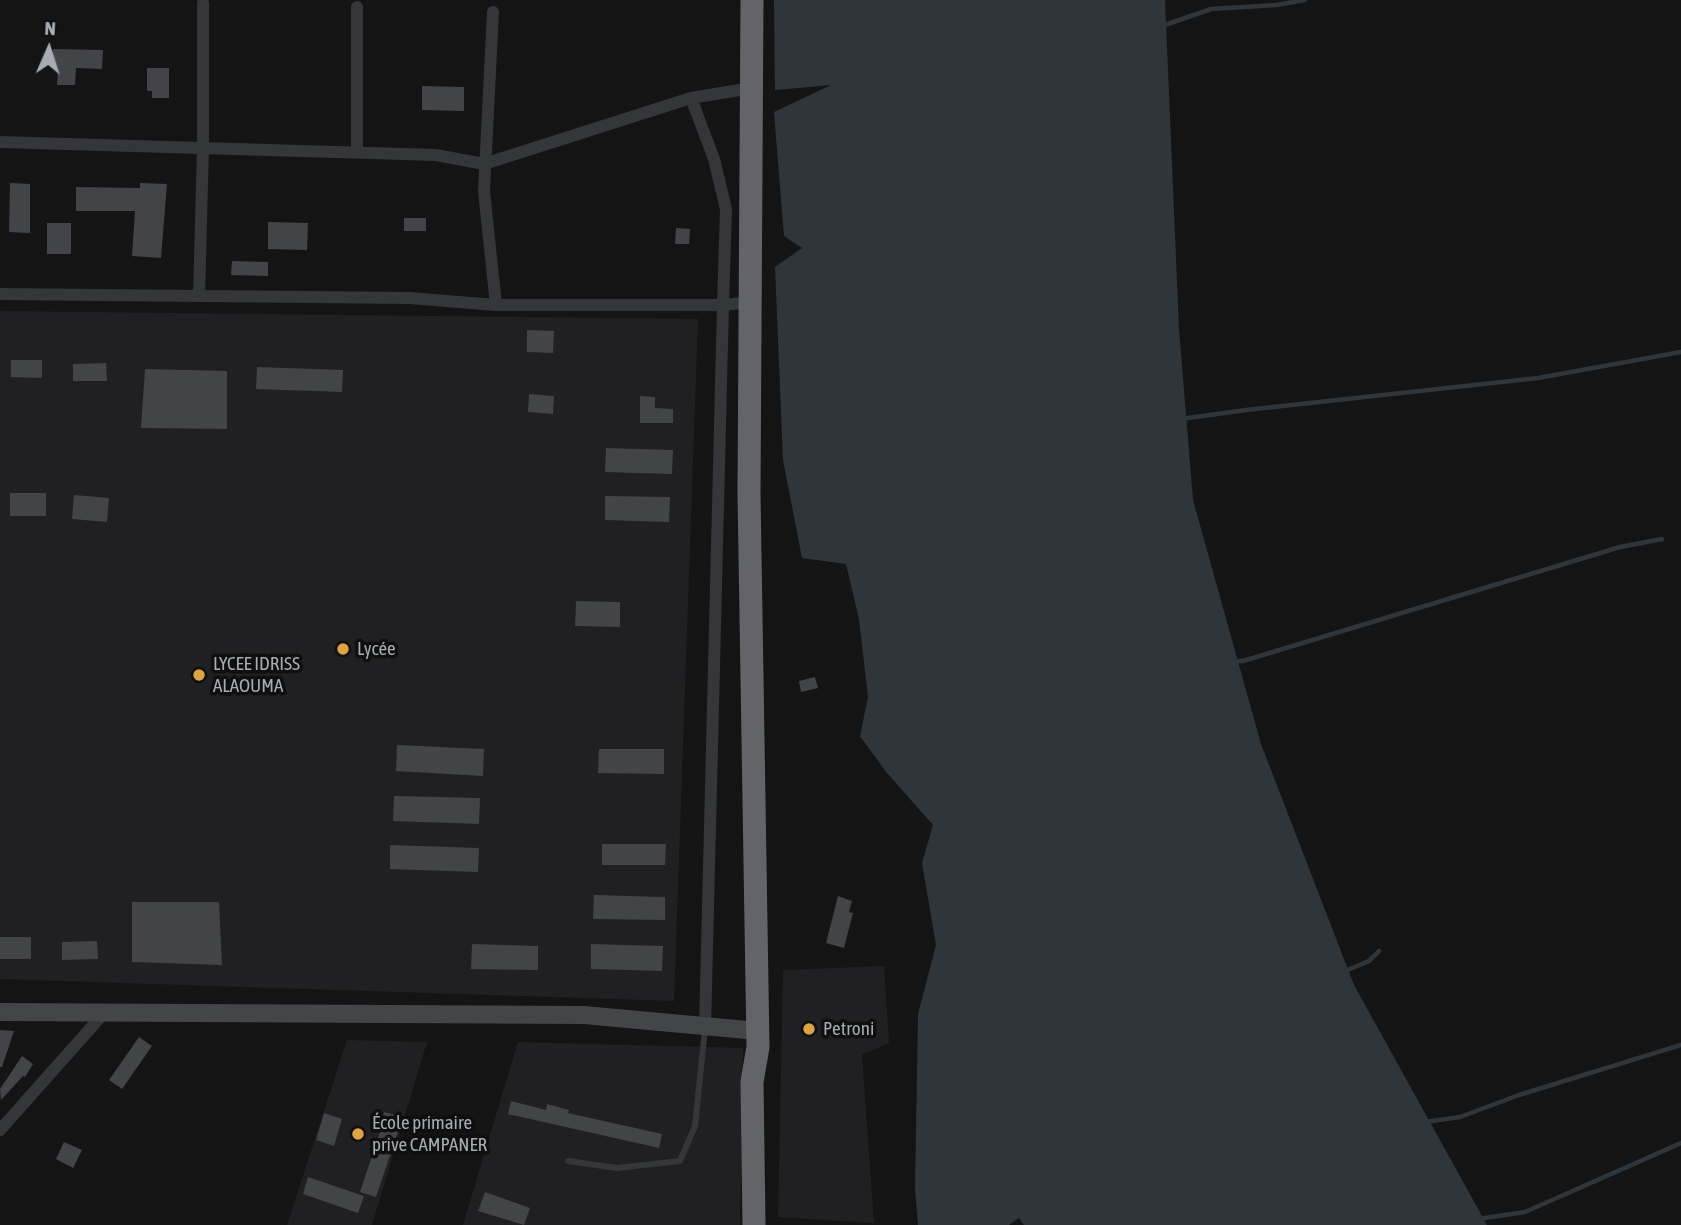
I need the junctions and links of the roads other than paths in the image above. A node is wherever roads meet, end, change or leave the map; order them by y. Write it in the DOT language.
graph roads {
  1 [pos="752,0"];
  2 [pos="203,3"];
  3 [pos="357,7"];
  4 [pos="493,12"];
  5 [pos="751,88"];
  6 [pos="691,98"];
  7 [pos="0,142"];
  8 [pos="203,148"];
  9 [pos="357,153"];
  10 [pos="484,164"];
  11 [pos="0,295"];
  12 [pos="199,296"];
  13 [pos="751,302"];
  14 [pos="496,305"];
  15 [pos="723,305"];
  16 [pos="0,1012"];
  17 [pos="105,1012"];
  18 [pos="705,1027"];
  19 [pos="758,1039"];
  20 [pos="0,1130"];
  21 [pos="568,1161"];
  22 [pos="754,1225"];
  23 [pos="768,1225"];
  1 -- 5 [label="highway"];
  2 -- 8 [label="street"];
  3 -- 9 [label="street"];
  4 -- 10 [label="street"];
  5 -- 6 [label="street"];
  5 -- 13 [label="highway"];
  6 -- 10 [label="street"];
  6 -- 15 [label="street"];
  7 -- 8 [label="street"];
  8 -- 9 [label="street"];
  8 -- 12 [label="street"];
  9 -- 10 [label="street"];
  10 -- 14 [label="street"];
  11 -- 12 [label="street"];
  12 -- 14 [label="street"];
  13 -- 15 [label="street"];
  13 -- 19 [label="highway"];
  14 -- 15 [label="street"];
  15 -- 18 [label="street"];
  16 -- 17 [label="street"];
  17 -- 18 [label="street"];
  17 -- 20 [label="street"];
  18 -- 19 [label="street"];
  18 -- 21 [label="lane"];
  19 -- 22 [label="highway"];
  19 -- 23 [label="highway"];
}
